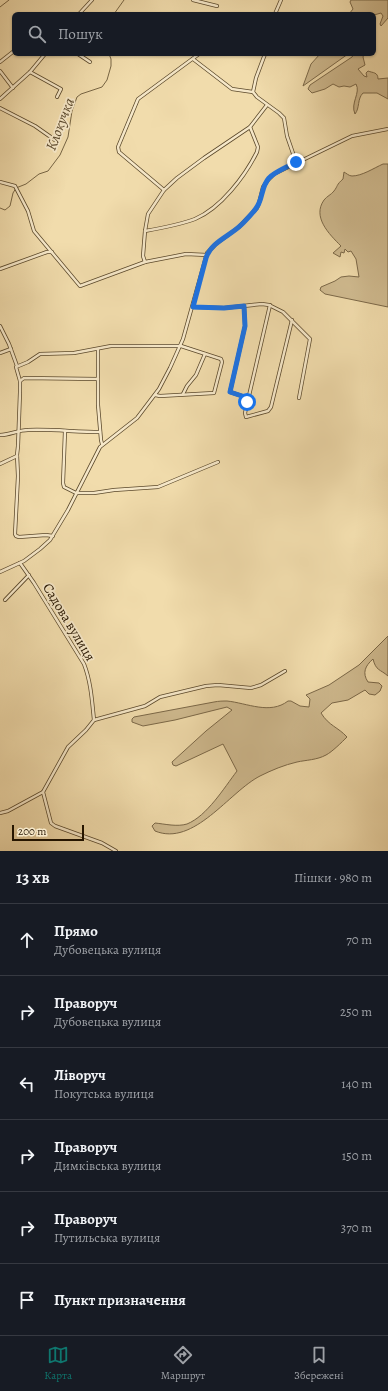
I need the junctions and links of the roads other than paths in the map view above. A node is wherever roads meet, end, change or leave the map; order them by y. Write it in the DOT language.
graph roads {
  1 [pos="92,0"];
  2 [pos="193,0"];
  3 [pos="281,0"];
  4 [pos="217,6"];
  5 [pos="81,12"];
  6 [pos="276,12"];
  7 [pos="12,53"];
  8 [pos="43,56"];
  9 [pos="81,56"];
  10 [pos="197,56"];
  11 [pos="264,56"];
  12 [pos="193,59"];
  13 [pos="0,62"];
  14 [pos="90,62"];
  15 [pos="0,71"];
  16 [pos="30,72"];
  17 [pos="13,88"];
  18 [pos="254,92"];
  19 [pos="57,97"];
  20 [pos="0,99"];
  21 [pos="267,104"];
  22 [pos="0,108"];
  23 [pos="250,127"];
  24 [pos="388,129"];
  25 [pos="55,140"];
  26 [pos="296,162"];
  27 [pos="0,182"];
  28 [pos="164,190"];
  29 [pos="145,231"];
  30 [pos="52,252"];
  31 [pos="207,255"];
  32 [pos="145,262"];
  33 [pos="0,269"];
  34 [pos="270,305"];
  35 [pos="244,306"];
  36 [pos="193,307"];
  37 [pos="292,320"];
  38 [pos="0,326"];
  39 [pos="180,346"];
  40 [pos="11,349"];
  41 [pos="98,350"];
  42 [pos="0,353"];
  43 [pos="205,354"];
  44 [pos="17,366"];
  45 [pos="98,378"];
  46 [pos="20,381"];
  47 [pos="183,394"];
  48 [pos="155,395"];
  49 [pos="248,398"];
  50 [pos="299,398"];
  51 [pos="19,431"];
  52 [pos="65,431"];
  53 [pos="100,432"];
  54 [pos="0,435"];
  55 [pos="102,444"];
  56 [pos="17,456"];
  57 [pos="218,462"];
  58 [pos="0,464"];
  59 [pos="77,493"];
  60 [pos="53,536"];
  61 [pos="20,563"];
  62 [pos="0,572"];
  63 [pos="29,575"];
  64 [pos="5,600"];
  65 [pos="285,671"];
  66 [pos="94,720"];
  67 [pos="43,792"];
  68 [pos="0,813"];
  69 [pos="116,851"];
  1 -- 5 [label="street"];
  2 -- 4 [label="street"];
  3 -- 6 [label="street"];
  7 -- 13 [label="street"];
  8 -- 16 [label="street"];
  9 -- 14 [label="street"];
  10 -- 12 [label="street"];
  11 -- 18 [label="street"];
  12 -- 18 [label="street"];
  12 -- 28 [label="street"];
  15 -- 17 [label="street"];
  16 -- 17 [label="street"];
  16 -- 19 [label="street"];
  17 -- 20 [label="street"];
  18 -- 21 [label="street"];
  21 -- 23 [label="street"];
  21 -- 26 [label="street"];
  22 -- 25 [label="street"];
  23 -- 28 [label="street"];
  23 -- 29 [label="street"];
  24 -- 26 [label="street"];
  26 -- 31 [label="street"];
  27 -- 30 [label="street"];
  28 -- 29 [label="street"];
  29 -- 32 [label="street"];
  30 -- 32 [label="street"];
  30 -- 33 [label="street"];
  31 -- 32 [label="street"];
  31 -- 36 [label="street"];
  34 -- 35 [label="street"];
  34 -- 37 [label="street"];
  34 -- 49 [label="street"];
  35 -- 36 [label="street"];
  35 -- 49 [label="street"];
  36 -- 39 [label="street"];
  37 -- 49 [label="street"];
  37 -- 50 [label="street"];
  38 -- 40 [label="street"];
  39 -- 41 [label="street"];
  39 -- 43 [label="street"];
  39 -- 48 [label="street"];
  40 -- 42 [label="street"];
  40 -- 44 [label="street"];
  41 -- 44 [label="street"];
  41 -- 45 [label="street"];
  43 -- 47 [label="street"];
  43 -- 47 [label="street"];
  44 -- 46 [label="street"];
  45 -- 46 [label="street"];
  45 -- 53 [label="street"];
  46 -- 51 [label="street"];
  47 -- 48 [label="street"];
  48 -- 55 [label="street"];
  51 -- 52 [label="street"];
  51 -- 54 [label="street"];
  51 -- 56 [label="street"];
  52 -- 53 [label="street"];
  52 -- 59 [label="street"];
  53 -- 55 [label="street"];
  55 -- 59 [label="street"];
  56 -- 58 [label="street"];
  56 -- 60 [label="street"];
  57 -- 59 [label="street"];
  59 -- 60 [label="street"];
  60 -- 61 [label="street"];
  61 -- 62 [label="street"];
  61 -- 63 [label="street, Садова вулиця"];
  63 -- 64 [label="street"];
  63 -- 66 [label="street, Садова вулиця"];
  65 -- 66 [label="street"];
  66 -- 67 [label="street"];
  67 -- 68 [label="street"];
  67 -- 69 [label="street"];
}
